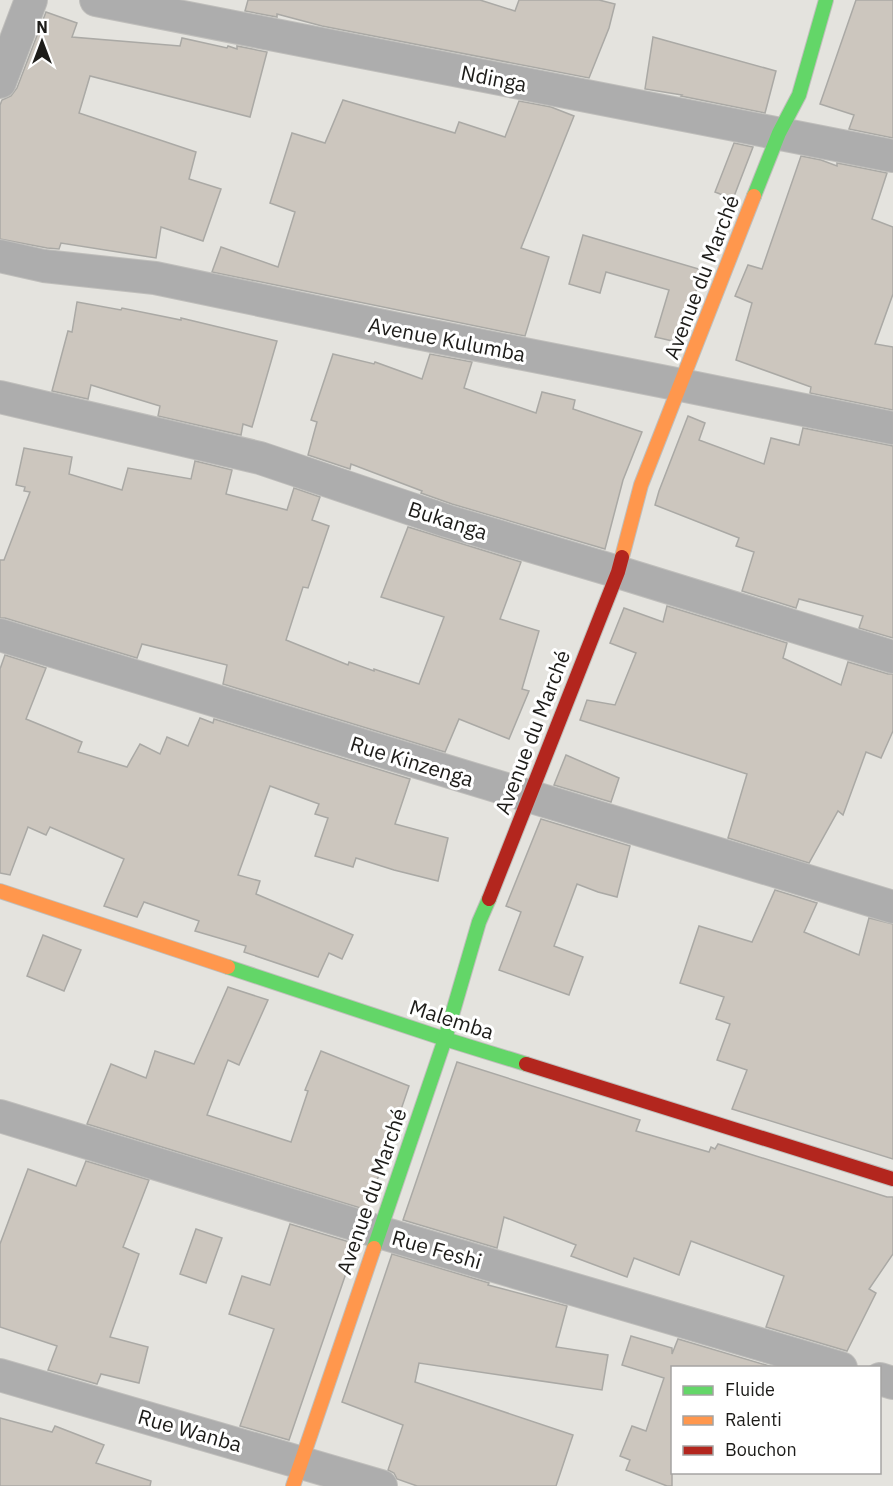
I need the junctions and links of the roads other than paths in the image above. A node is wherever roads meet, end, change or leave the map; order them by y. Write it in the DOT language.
graph roads {
  1 [pos="31,0"];
  2 [pos="96,0"];
  3 [pos="826,0"];
  4 [pos="0,82"];
  5 [pos="779,133"];
  6 [pos="893,156"];
  7 [pos="0,256"];
  8 [pos="681,385"];
  9 [pos="0,397"];
  10 [pos="893,428"];
  11 [pos="618,572"];
  12 [pos="0,635"];
  13 [pos="893,657"];
  14 [pos="529,797"];
  15 [pos="0,891"];
  16 [pos="893,907"];
  17 [pos="445,1039"];
  18 [pos="0,1116"];
  19 [pos="893,1179"];
  20 [pos="379,1232"];
  21 [pos="834,1366"];
  22 [pos="0,1375"];
  23 [pos="298,1474"];
  24 [pos="381,1486"];
  1 -- 4 [label="street"];
  2 -- 5 [label="street, Ndinga"];
  3 -- 5 [label="street, Avenue du Marché"];
  5 -- 6 [label="street, Ndinga"];
  5 -- 8 [label="street, Avenue du Marché"];
  7 -- 8 [label="street, Avenue Kulumba"];
  8 -- 10 [label="street, Avenue Kulumba"];
  8 -- 11 [label="street, Avenue du Marché"];
  9 -- 11 [label="street, Bukanga"];
  11 -- 13 [label="street, Bukanga"];
  11 -- 14 [label="street, Avenue du Marché"];
  12 -- 14 [label="street, Rue Kinzenga"];
  14 -- 16 [label="street, Rue Kinzenga"];
  14 -- 17 [label="street, Avenue du Marché"];
  15 -- 17 [label="street, Malemba"];
  17 -- 19 [label="street, Malemba"];
  17 -- 20 [label="street, Avenue du Marché"];
  18 -- 20 [label="street, Rue Feshi"];
  20 -- 21 [label="street, Rue Feshi"];
  20 -- 23 [label="street, Avenue du Marché"];
  22 -- 23 [label="street, Rue Wanba"];
  23 -- 24 [label="street, Rue Wanba"];
}
